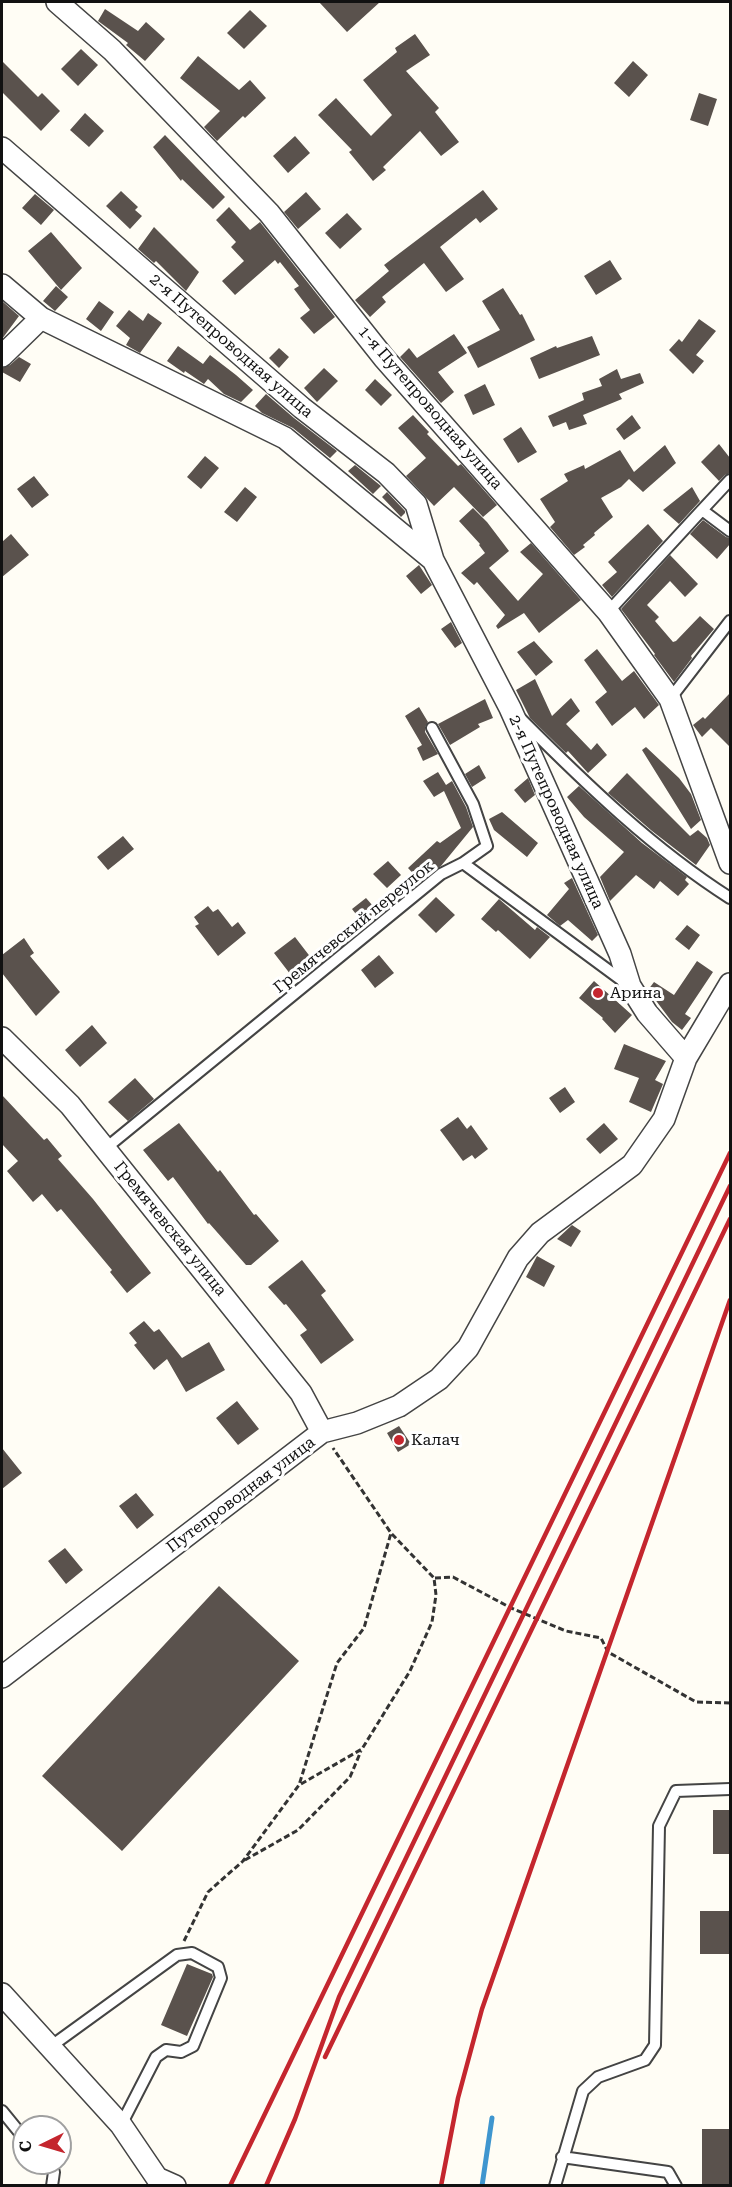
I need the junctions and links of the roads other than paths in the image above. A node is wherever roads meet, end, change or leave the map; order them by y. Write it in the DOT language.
graph roads {
  1 [pos="57,2"];
  2 [pos="2,148"];
  3 [pos="2,285"];
  4 [pos="41,318"];
  5 [pos="2,356"];
  6 [pos="730,480"];
  7 [pos="702,510"];
  8 [pos="730,531"];
  9 [pos="433,560"];
  10 [pos="608,612"];
  11 [pos="730,621"];
  12 [pos="670,699"];
  13 [pos="510,708"];
  14 [pos="432,728"];
  15 [pos="464,863"];
  16 [pos="730,863"];
  17 [pos="730,898"];
  18 [pos="730,984"];
  19 [pos="630,986"];
  20 [pos="2,1038"];
  21 [pos="686,1058"];
  22 [pos="106,1148"];
  23 [pos="322,1432"];
  24 [pos="2,1677"];
  25 [pos="730,1789"];
  26 [pos="2,1994"];
  27 [pos="50,2048"];
  28 [pos="2,2111"];
  29 [pos="12,2123"];
  30 [pos="121,2125"];
  31 [pos="562,2157"];
  32 [pos="162,2183"];
  33 [pos="555,2186"];
  34 [pos="676,2186"];
  1 -- 10 [label="street, 1-я Путепроводная улица"];
  2 -- 9 [label="street, 2-я Путепроводная улица"];
  3 -- 4 [label="street, 2-я Путепроводная улица"];
  4 -- 5 [label="street"];
  4 -- 9 [label="street, 2-я Путепроводная улица"];
  6 -- 7 [label="lane"];
  7 -- 8 [label="lane"];
  7 -- 10 [label="lane"];
  9 -- 13 [label="street, 2-я Путепроводная улица"];
  10 -- 12 [label="street, 1-я Путепроводная улица"];
  11 -- 12 [label="lane"];
  12 -- 16 [label="street, 1-я Путепроводная улица"];
  13 -- 17 [label="lane"];
  13 -- 19 [label="street, 2-я Путепроводная улица"];
  14 -- 15 [label="lane, Гремячевский переулок"];
  15 -- 19 [label="lane"];
  15 -- 22 [label="lane, Гремячевский переулок"];
  18 -- 21 [label="street, Путепроводная улица"];
  19 -- 21 [label="street, 2-я Путепроводная улица"];
  20 -- 22 [label="street, Гремячевская улица"];
  21 -- 23 [label="street, Путепроводная улица"];
  22 -- 23 [label="street, Гремячевская улица"];
  23 -- 24 [label="street, Путепроводная улица"];
  25 -- 31 [label="lane"];
  26 -- 27 [label="street"];
  27 -- 30 [label="street"];
  27 -- 30 [label="lane"];
  28 -- 29 [label="lane"];
  30 -- 32 [label="street"];
  31 -- 33 [label="lane"];
  31 -- 34 [label="lane"];
}
